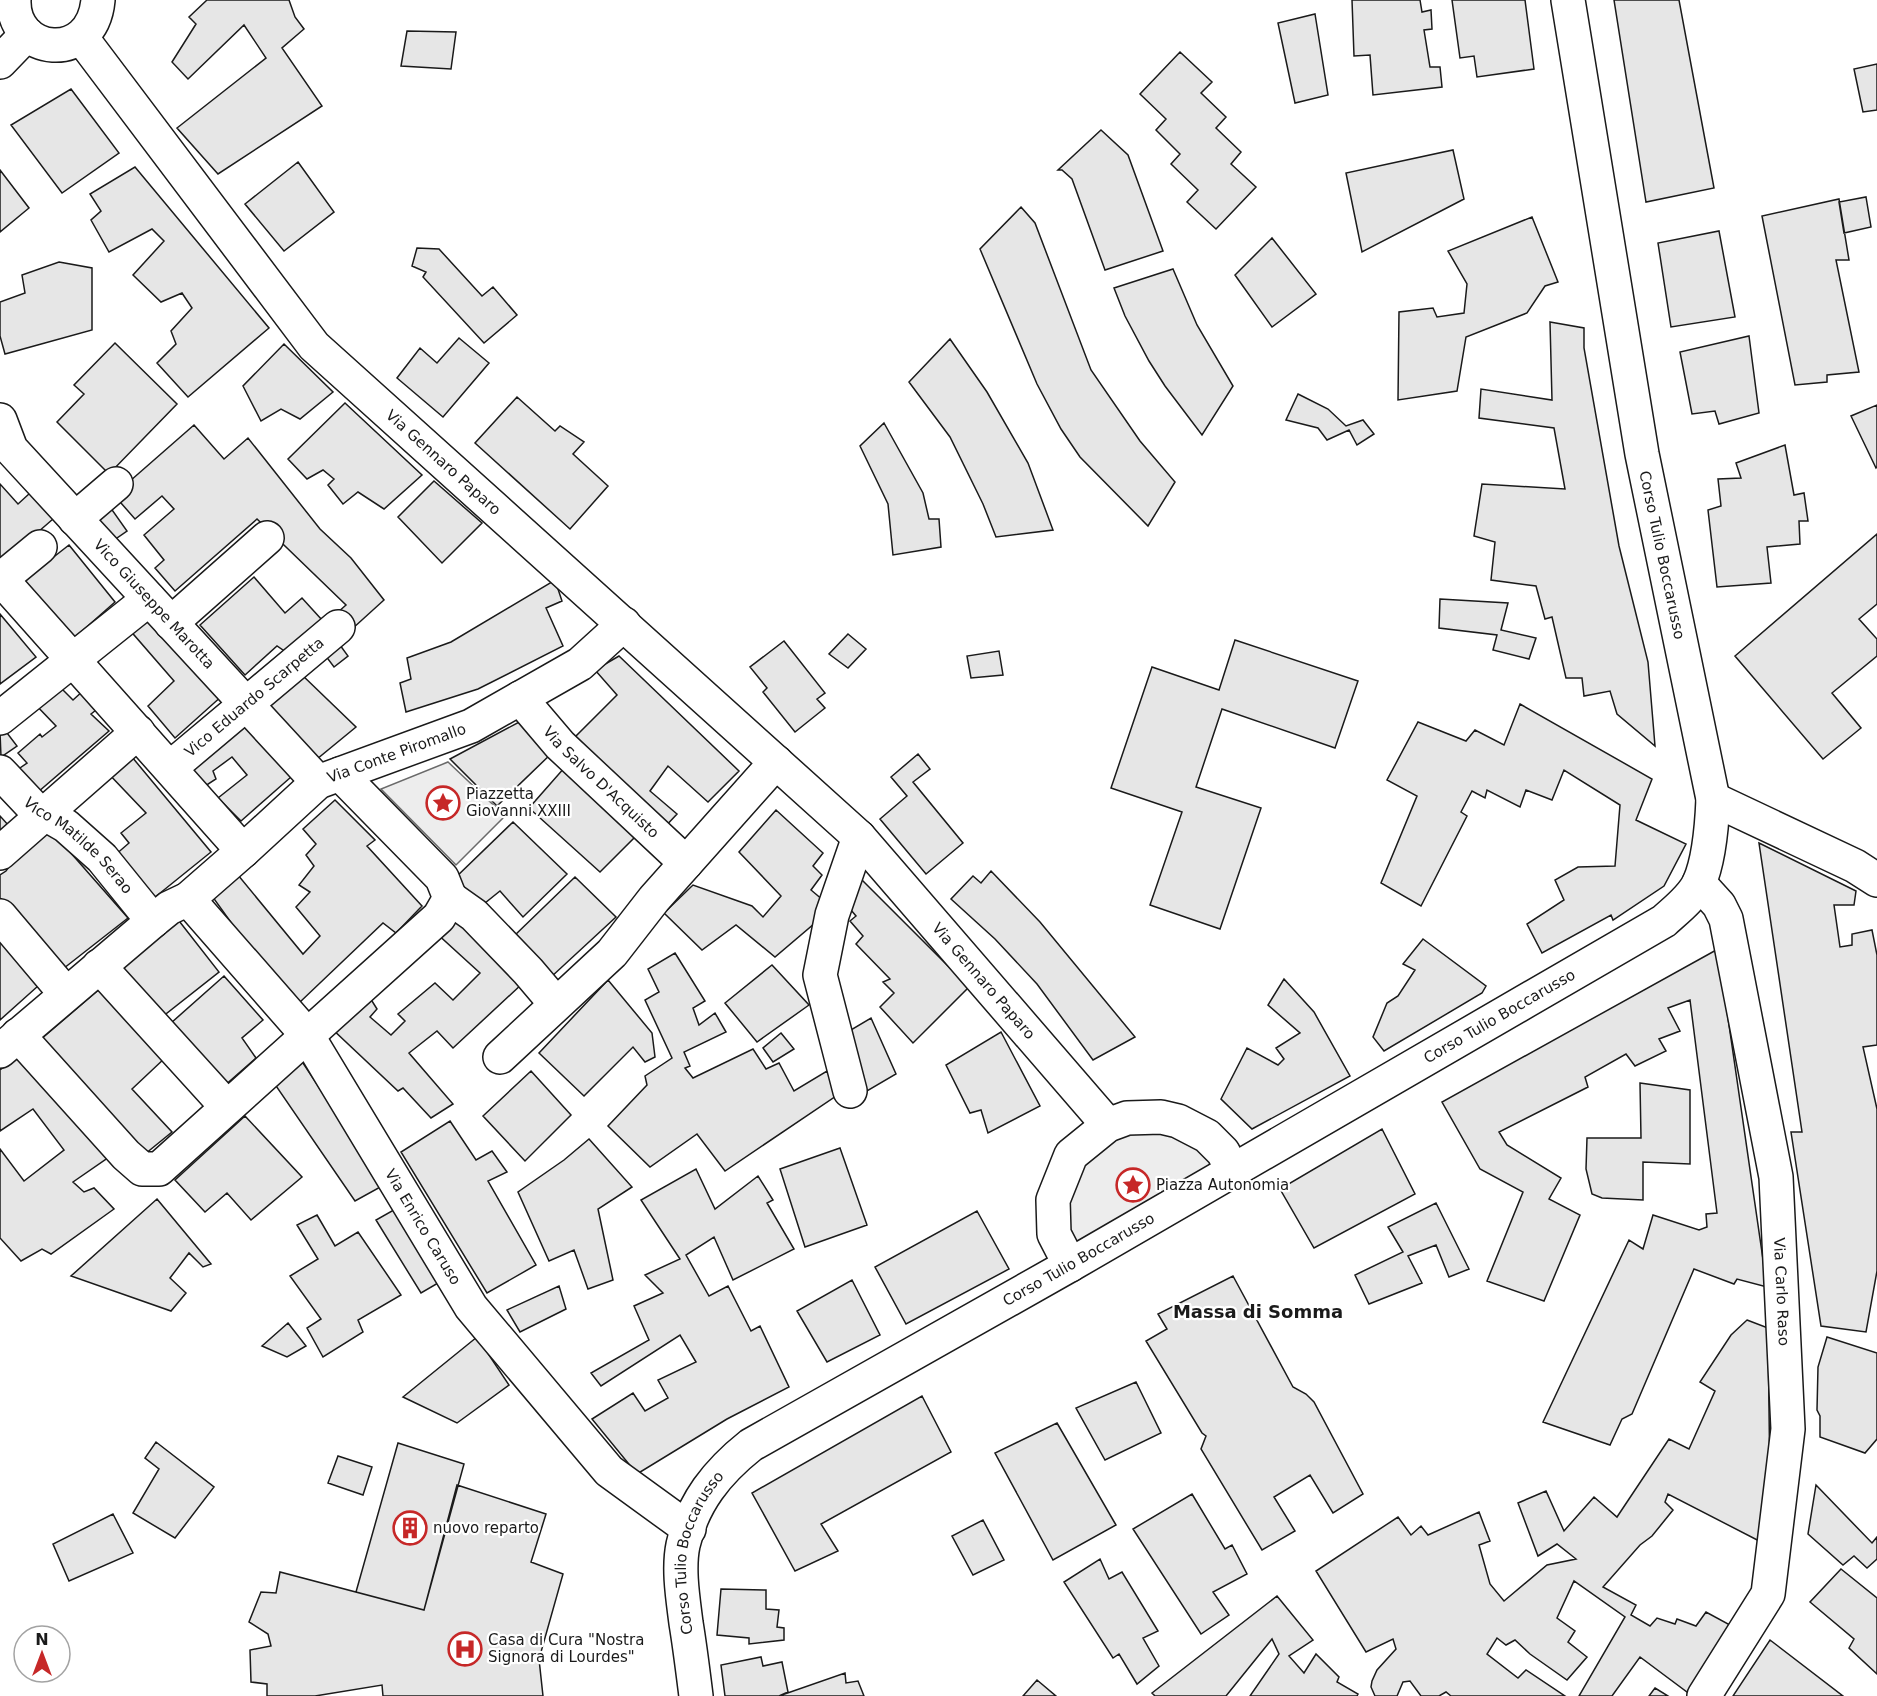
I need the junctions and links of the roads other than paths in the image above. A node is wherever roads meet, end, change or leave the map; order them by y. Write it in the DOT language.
graph roads {
  1 [pos="14,0"];
  2 [pos="98,0"];
  3 [pos="1568,0"];
  4 [pos="27,34"];
  5 [pos="81,37"];
  6 [pos="0,62"];
  7 [pos="0,420"];
  8 [pos="116,484"];
  9 [pos="75,519"];
  10 [pos="267,538"];
  11 [pos="40,548"];
  12 [pos="1,578"];
  13 [pos="149,598"];
  14 [pos="171,623"];
  15 [pos="624,624"];
  16 [pos="338,627"];
  17 [pos="73,659"];
  18 [pos="520,698"];
  19 [pos="246,704"];
  20 [pos="0,718"];
  21 [pos="138,732"];
  22 [pos="776,762"];
  23 [pos="170,768"];
  24 [pos="0,772"];
  25 [pos="329,778"];
  26 [pos="1713,799"];
  27 [pos="45,814"];
  28 [pos="859,837"];
  29 [pos="243,851"];
  30 [pos="0,853"];
  31 [pos="686,863"];
  32 [pos="1877,880"];
  33 [pos="1699,883"];
  34 [pos="188,898"];
  35 [pos="450,898"];
  36 [pos="0,916"];
  37 [pos="153,921"];
  38 [pos="99,966"];
  39 [pos="66,994"];
  40 [pos="556,1004"];
  41 [pos="307,1035"];
  42 [pos="9,1043"];
  43 [pos="500,1057"];
  44 [pos="850,1091"];
  45 [pos="227,1107"];
  46 [pos="1108,1125"];
  47 [pos="1233,1171"];
  48 [pos="1070,1265"];
  49 [pos="689,1529"];
  50 [pos="696,1696"];
  51 [pos="1704,1696"];
  1 -- 4 [label="street"];
  2 -- 5 [label="street"];
  3 -- 26 [label="street, Corso Tulio Boccarusso"];
  4 -- 5 [label="street"];
  4 -- 6 [label="street"];
  5 -- 15 [label="street, Via Gennaro Paparo"];
  7 -- 9 [label="street, Vico Giuseppe Marotta"];
  8 -- 9 [label="street"];
  9 -- 13 [label="street, Vico Giuseppe Marotta"];
  10 -- 14 [label="street"];
  11 -- 12 [label="street"];
  12 -- 17 [label="street, Vico Eduardo Scarpetta"];
  13 -- 14 [label="street, Vico Giuseppe Marotta"];
  13 -- 17 [label="street"];
  14 -- 19 [label="street, Vico Giuseppe Marotta"];
  15 -- 18 [label="street, Via Conte Piromallo"];
  15 -- 22 [label="street, Via Gennaro Paparo"];
  16 -- 19 [label="street, Vico Eduardo Scarpetta"];
  17 -- 20 [label="street"];
  17 -- 21 [label="street, Vico Eduardo Scarpetta"];
  18 -- 25 [label="street, Via Conte Piromallo"];
  18 -- 31 [label="street, Via Salvo D'Acquisto"];
  19 -- 23 [label="street, Vico Eduardo Scarpetta"];
  19 -- 25 [label="street, Vico Giuseppe Marotta"];
  21 -- 23 [label="street, Vico Eduardo Scarpetta"];
  21 -- 27 [label="street"];
  22 -- 28 [label="street, Via Gennaro Paparo"];
  22 -- 31 [label="street"];
  23 -- 29 [label="street, Vico Eduardo Scarpetta"];
  24 -- 27 [label="street, Vico Matilde Serao"];
  25 -- 29 [label="street, Via Conte Piromallo"];
  25 -- 35 [label="street"];
  26 -- 32 [label="street"];
  26 -- 33 [label="street, Corso Tulio Boccarusso"];
  27 -- 30 [label="street"];
  27 -- 37 [label="street, Vico Matilde Serao"];
  28 -- 44 [label="street"];
  28 -- 46 [label="street, Via Gennaro Paparo"];
  29 -- 34 [label="street, Via Conte Piromallo"];
  31 -- 40 [label="street"];
  33 -- 47 [label="street, Corso Tulio Boccarusso"];
  33 -- 51 [label="street, Via Carlo Raso"];
  34 -- 37 [label="street, Via Conte Piromallo"];
  34 -- 41 [label="street, Via Enrico Caruso"];
  35 -- 40 [label="street"];
  35 -- 41 [label="street"];
  36 -- 39 [label="street"];
  37 -- 38 [label="street, Via Conte Piromallo"];
  38 -- 39 [label="street, Via Conte Piromallo"];
  38 -- 45 [label="street"];
  39 -- 42 [label="street, Via Conte Piromallo"];
  40 -- 43 [label="street"];
  41 -- 45 [label="street, Via Conte Piromallo"];
  41 -- 49 [label="street, Via Enrico Caruso"];
  42 -- 45 [label="street, Via Conte Piromallo"];
  46 -- 47 [label="street"];
  46 -- 48 [label="street"];
  47 -- 48 [label="street, Corso Tulio Boccarusso"];
  48 -- 49 [label="street, Corso Tulio Boccarusso"];
  49 -- 50 [label="street, Corso Tulio Boccarusso"];
}
